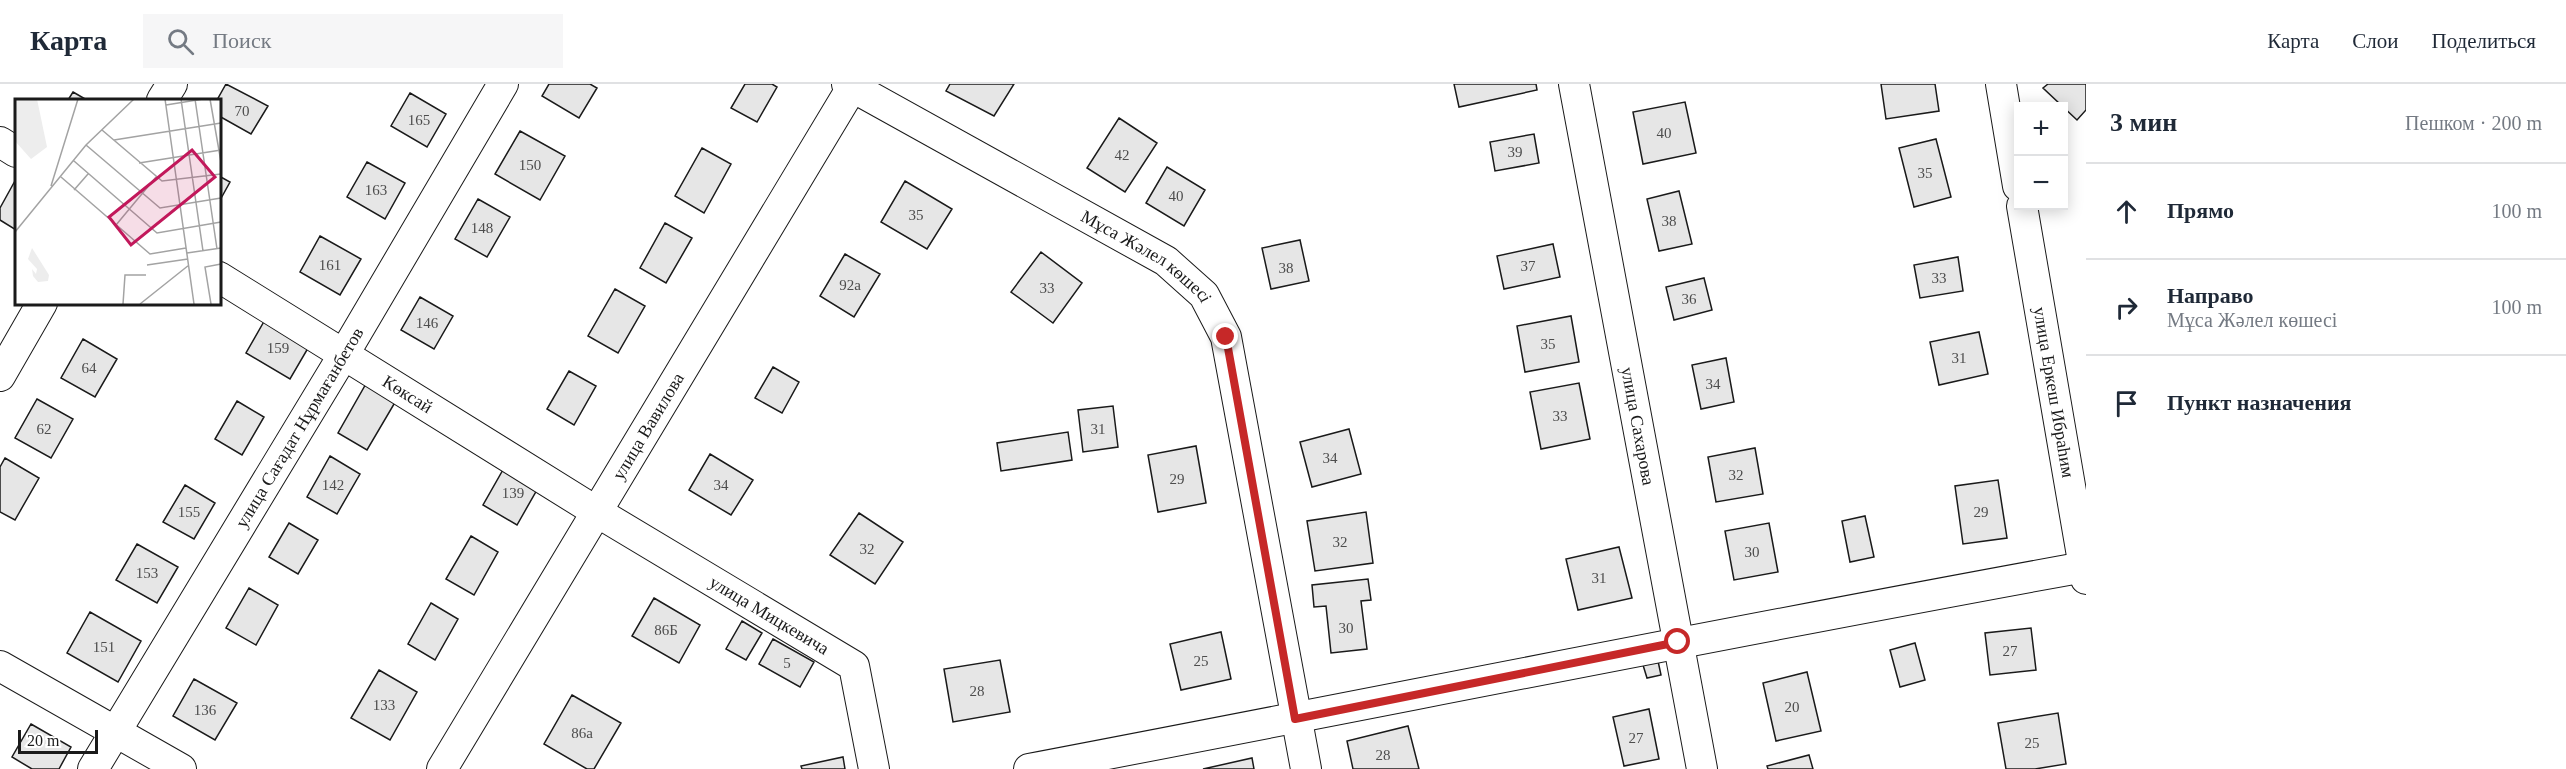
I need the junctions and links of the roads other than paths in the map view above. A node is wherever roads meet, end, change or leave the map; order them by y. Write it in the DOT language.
graph roads {
  1 [pos="172,84"];
  2 [pos="503,84"];
  3 [pos="1574,84"];
  4 [pos="2001,84"];
  5 [pos="851,85"];
  6 [pos="163,99"];
  7 [pos="0,142"];
  8 [pos="15,151"];
  9 [pos="2014,158"];
  10 [pos="2023,210"];
  11 [pos="220,278"];
  12 [pos="41,304"];
  13 [pos="344,354"];
  14 [pos="0,376"];
  15 [pos="597,512"];
  16 [pos="2085,573"];
  17 [pos="1678,642"];
  18 [pos="0,666"];
  19 [pos="1295,719"];
  20 [pos="115,732"];
  21 [pos="93,769"];
  22 [pos="181,769"];
  23 [pos="442,769"];
  24 [pos="874,769"];
  25 [pos="1029,769"];
  26 [pos="1306,769"];
  27 [pos="1702,769"];
  1 -- 6 [label="street"];
  2 -- 13 [label="street, улица Сағадат Нұрмағанбетов"];
  3 -- 17 [label="street, улица Сахарова"];
  4 -- 9 [label="street"];
  5 -- 15 [label="street, улица Вавилова"];
  5 -- 19 [label="street, Мұса Жәлел көшесі"];
  7 -- 8 [label="street"];
  10 -- 16 [label="street, улица Еркеш Ибраһим"];
  11 -- 13 [label="street, Көксай"];
  12 -- 14 [label="street"];
  13 -- 15 [label="street, Көксай"];
  13 -- 20 [label="street, улица Сағадат Нұрмағанбетов"];
  15 -- 23 [label="street, улица Вавилова"];
  15 -- 24 [label="street, улица Мицкевича"];
  16 -- 17 [label="street"];
  17 -- 19 [label="street"];
  17 -- 27 [label="street, улица Сахарова"];
  18 -- 20 [label="street"];
  19 -- 25 [label="street"];
  19 -- 26 [label="street, Мұса Жәлел көшесі"];
  20 -- 21 [label="street, улица Сағадат Нұрмағанбетов"];
  20 -- 22 [label="street"];
}
